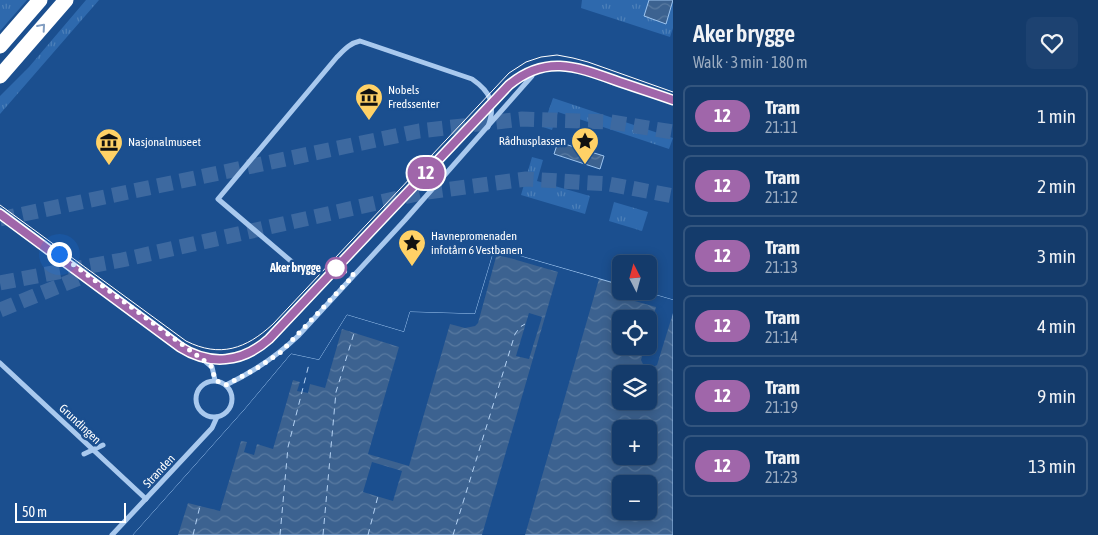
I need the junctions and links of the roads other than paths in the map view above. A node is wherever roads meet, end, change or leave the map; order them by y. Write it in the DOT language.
graph roads {
  1 [pos="40,0"];
  2 [pos="66,0"];
  3 [pos="3,42"];
  4 [pos="0,76"];
  5 [pos="532,76"];
  6 [pos="488,127"];
  7 [pos="0,210"];
  8 [pos="292,262"];
  9 [pos="0,363"];
  10 [pos="215,380"];
  11 [pos="226,385"];
  12 [pos="217,417"];
  13 [pos="103,445"];
  14 [pos="93,450"];
  15 [pos="84,454"];
  16 [pos="146,499"];
  17 [pos="112,535"];
  1 -- 3 [label="highway"];
  4 -- 2 [label="highway, one-way"];
  5 -- 6 [label="street"];
  6 -- 8 [label="street"];
  6 -- 11 [label="street"];
  7 -- 10 [label="street"];
  9 -- 14 [label="street, Grundingen"];
  10 -- 11 [label="street"];
  10 -- 12 [label="street"];
  11 -- 12 [label="street"];
  12 -- 16 [label="street, Stranden"];
  13 -- 14 [label="street"];
  14 -- 15 [label="street"];
  14 -- 16 [label="street, Grundingen"];
  16 -- 17 [label="street, Stranden"];
}
